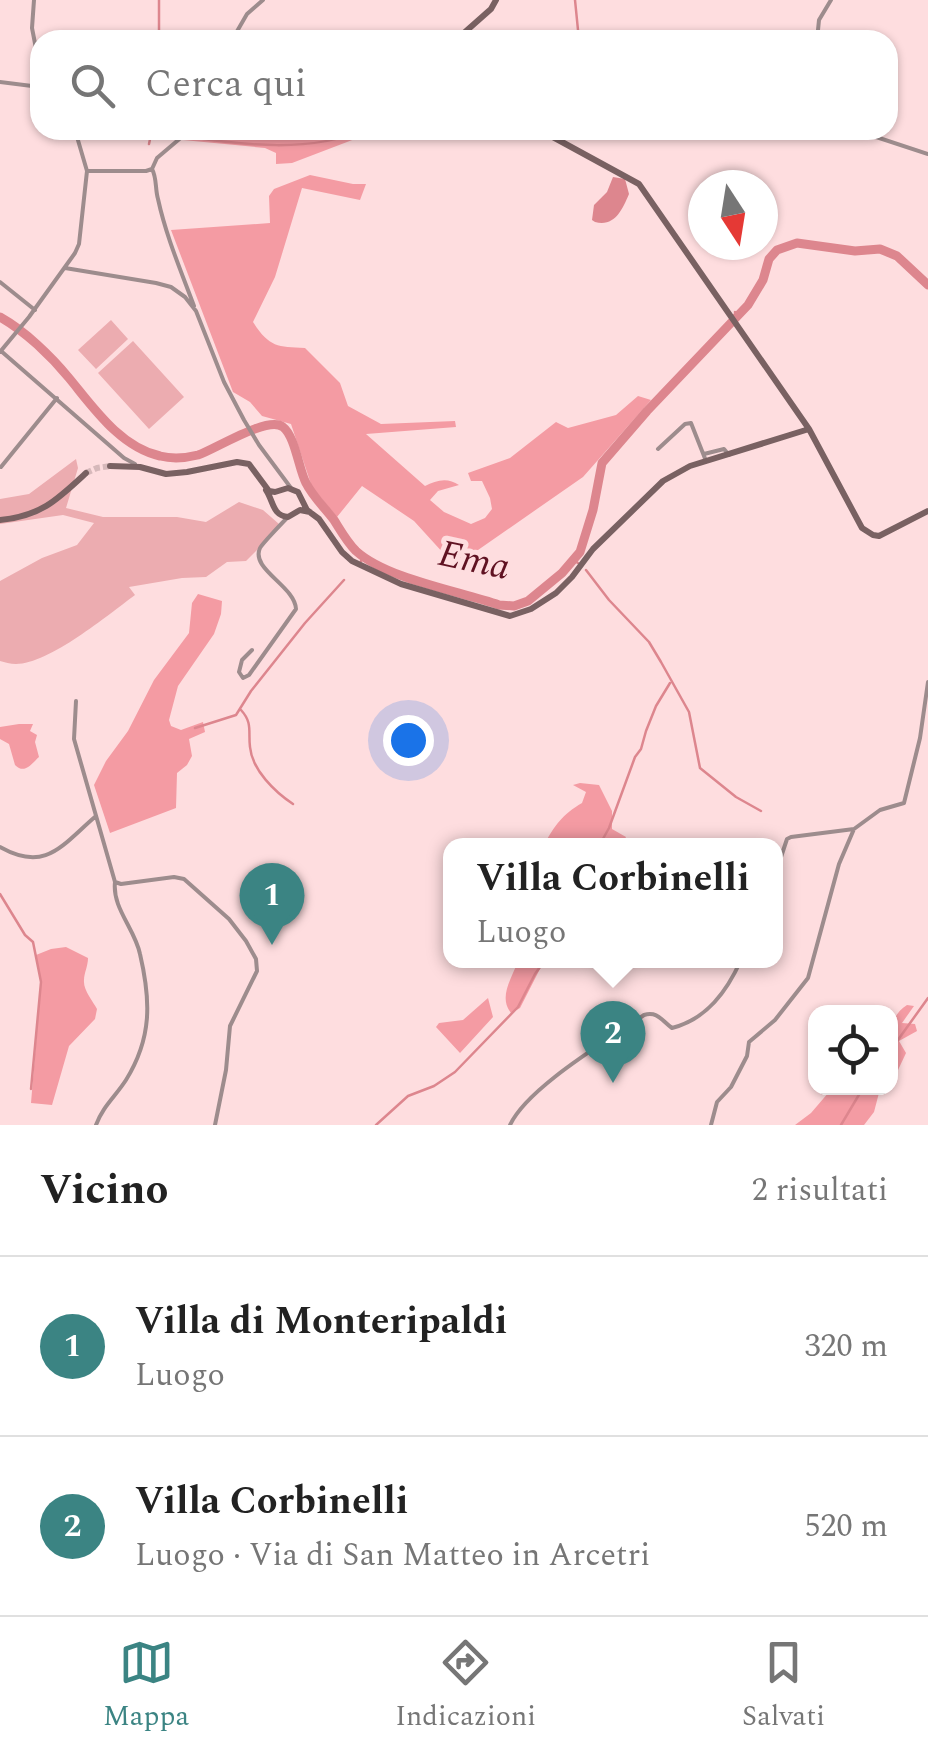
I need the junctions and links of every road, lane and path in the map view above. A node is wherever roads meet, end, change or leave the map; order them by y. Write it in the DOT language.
graph roads {
  1 [pos="34,0"];
  2 [pos="263,0"];
  3 [pos="496,0"];
  4 [pos="830,0"];
  5 [pos="32,30"];
  6 [pos="238,30"];
  7 [pos="467,30"];
  8 [pos="818,30"];
  9 [pos="0,82"];
  10 [pos="30,85"];
  11 [pos="78,140"];
  12 [pos="178,140"];
  13 [pos="559,140"];
  14 [pos="885,140"];
  15 [pos="928,154"];
  16 [pos="152,168"];
  17 [pos="87,172"];
  18 [pos="65,268"];
  19 [pos="0,282"];
  20 [pos="34,310"];
  21 [pos="196,311"];
  22 [pos="4,348"];
  23 [pos="57,398"];
  24 [pos="809,430"];
  25 [pos="658,449"];
  26 [pos="705,457"];
  27 [pos="110,466"];
  28 [pos="1,467"];
  29 [pos="140,467"];
  30 [pos="86,473"];
  31 [pos="282,477"];
  32 [pos="263,485"];
  33 [pos="291,488"];
  34 [pos="278,491"];
  35 [pos="272,503"];
  36 [pos="301,506"];
  37 [pos="928,511"];
  38 [pos="284,516"];
  39 [pos="0,520"];
  40 [pos="252,650"];
  41 [pos="928,682"];
  42 [pos="76,700"];
  43 [pos="96,816"];
  44 [pos="854,829"];
  45 [pos="0,847"];
  46 [pos="783,853"];
  47 [pos="115,882"];
  48 [pos="737,968"];
  49 [pos="96,1125"];
  50 [pos="215,1125"];
  51 [pos="510,1125"];
  52 [pos="711,1125"];
  1 -- 5 [label="street"];
  2 -- 6 [label="street"];
  3 -- 7 [label="street"];
  4 -- 8 [label="street"];
  9 -- 10 [label="street"];
  11 -- 17 [label="street"];
  12 -- 16 [label="street"];
  13 -- 24 [label="street"];
  14 -- 15 [label="street"];
  16 -- 17 [label="street"];
  16 -- 21 [label="street"];
  17 -- 18 [label="street"];
  18 -- 20 [label="street"];
  18 -- 21 [label="street"];
  19 -- 20 [label="street"];
  20 -- 22 [label="street"];
  21 -- 31 [label="street"];
  22 -- 23 [label="street"];
  23 -- 28 [label="street"];
  23 -- 29 [label="street"];
  24 -- 26 [label="street"];
  24 -- 37 [label="street"];
  25 -- 26 [label="street"];
  26 -- 36 [label="street"];
  27 -- 29 [label="street"];
  29 -- 32 [label="street"];
  30 -- 39 [label="street"];
  31 -- 33 [label="street"];
  31 -- 34 [label="street"];
  32 -- 34 [label="street"];
  32 -- 35 [label="street"];
  33 -- 34 [label="street"];
  33 -- 36 [label="street"];
  34 -- 35 [label="street"];
  35 -- 38 [label="street"];
  36 -- 38 [label="street"];
  38 -- 40 [label="street"];
  41 -- 44 [label="street"];
  42 -- 43 [label="street"];
  43 -- 45 [label="street"];
  43 -- 47 [label="street"];
  44 -- 46 [label="street"];
  44 -- 52 [label="street"];
  47 -- 49 [label="street"];
  47 -- 50 [label="street"];
  48 -- 51 [label="street"];
}
